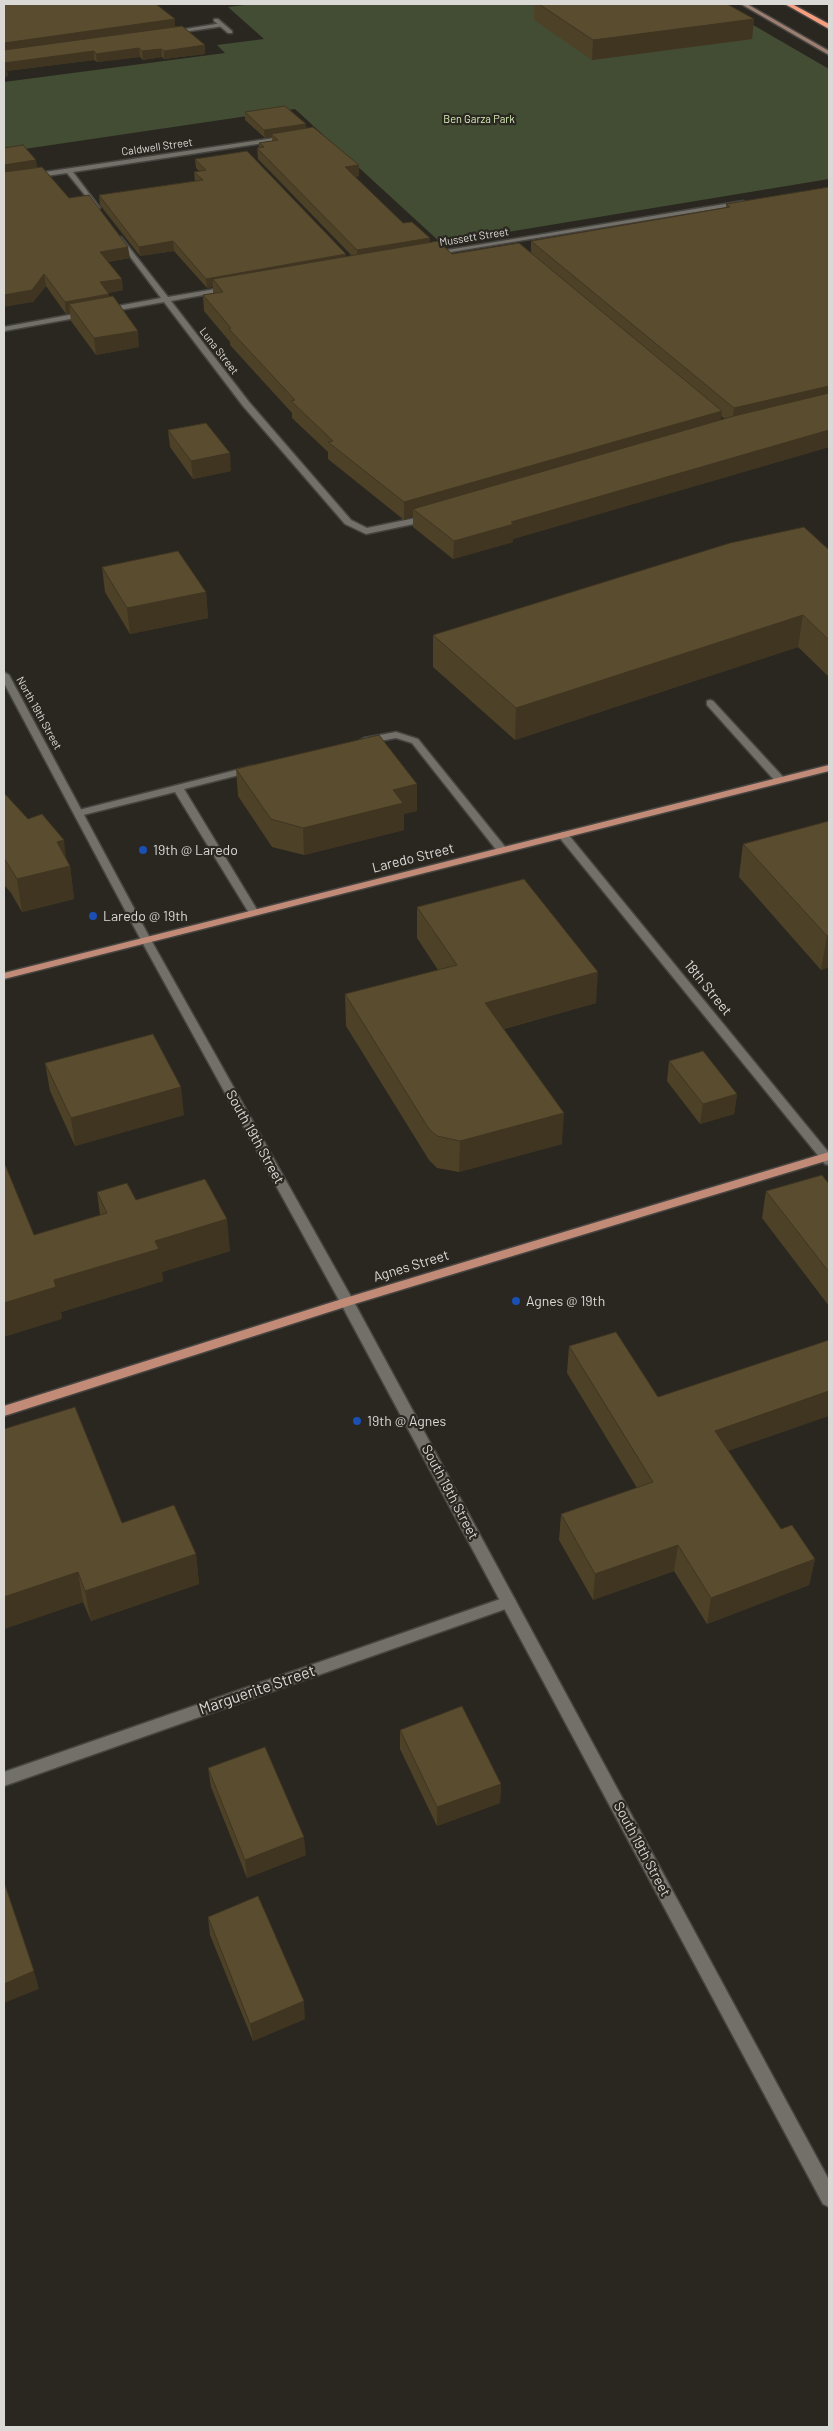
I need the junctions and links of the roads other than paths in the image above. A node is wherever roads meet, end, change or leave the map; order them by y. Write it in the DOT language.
graph roads {
  1 [pos="744,4"];
  2 [pos="788,4"];
  3 [pos="216,20"];
  4 [pos="222,25"];
  5 [pos="829,27"];
  6 [pos="230,32"];
  7 [pos="165,33"];
  8 [pos="829,53"];
  9 [pos="295,137"];
  10 [pos="240,145"];
  11 [pos="246,152"];
  12 [pos="69,171"];
  13 [pos="4,180"];
  14 [pos="751,202"];
  15 [pos="103,216"];
  16 [pos="114,231"];
  17 [pos="506,242"];
  18 [pos="513,248"];
  19 [pos="421,255"];
  20 [pos="241,286"];
  21 [pos="165,299"];
  22 [pos="4,329"];
  23 [pos="435,517"];
  24 [pos="4,675"];
  25 [pos="710,703"];
  26 [pos="349,745"];
  27 [pos="52,762"];
  28 [pos="263,766"];
  29 [pos="829,768"];
  30 [pos="780,780"];
  31 [pos="178,788"];
  32 [pos="79,813"];
  33 [pos="563,835"];
  34 [pos="502,850"];
  35 [pos="254,913"];
  36 [pos="146,940"];
  37 [pos="4,976"];
  38 [pos="828,1158"];
  39 [pos="347,1302"];
  40 [pos="4,1411"];
  41 [pos="509,1602"];
  42 [pos="4,1779"];
  43 [pos="829,2198"];
  1 -- 8 [label="main road"];
  2 -- 5 [label="highway"];
  3 -- 4 [label="street"];
  4 -- 6 [label="street"];
  4 -- 7 [label="street"];
  9 -- 10 [label="street, Caldwell Street"];
  10 -- 11 [label="street"];
  10 -- 12 [label="street, Caldwell Street"];
  12 -- 13 [label="street, Caldwell Street"];
  12 -- 15 [label="street"];
  14 -- 17 [label="street, Mussett Street"];
  16 -- 21 [label="street, Luna Street"];
  17 -- 18 [label="street"];
  17 -- 19 [label="street, Mussett Street"];
  20 -- 21 [label="street"];
  21 -- 22 [label="street"];
  21 -- 23 [label="street, Luna Street"];
  24 -- 27 [label="street, North 19th Street"];
  25 -- 30 [label="street"];
  26 -- 34 [label="street"];
  27 -- 32 [label="street, South 19th Street"];
  28 -- 31 [label="street"];
  29 -- 30 [label="main road, Laredo Street"];
  30 -- 33 [label="main road, Laredo Street"];
  31 -- 32 [label="street"];
  31 -- 35 [label="street"];
  32 -- 36 [label="street, South 19th Street"];
  33 -- 34 [label="main road, Laredo Street"];
  33 -- 38 [label="street, 18th Street"];
  34 -- 35 [label="main road, Laredo Street"];
  35 -- 36 [label="main road, Laredo Street"];
  36 -- 37 [label="main road, Laredo Street"];
  36 -- 39 [label="street, South 19th Street"];
  38 -- 39 [label="main road, Agnes Street"];
  39 -- 40 [label="main road, Agnes Street"];
  39 -- 41 [label="street, South 19th Street"];
  41 -- 42 [label="street, Marguerite Street"];
  41 -- 43 [label="street, South 19th Street"];
}
